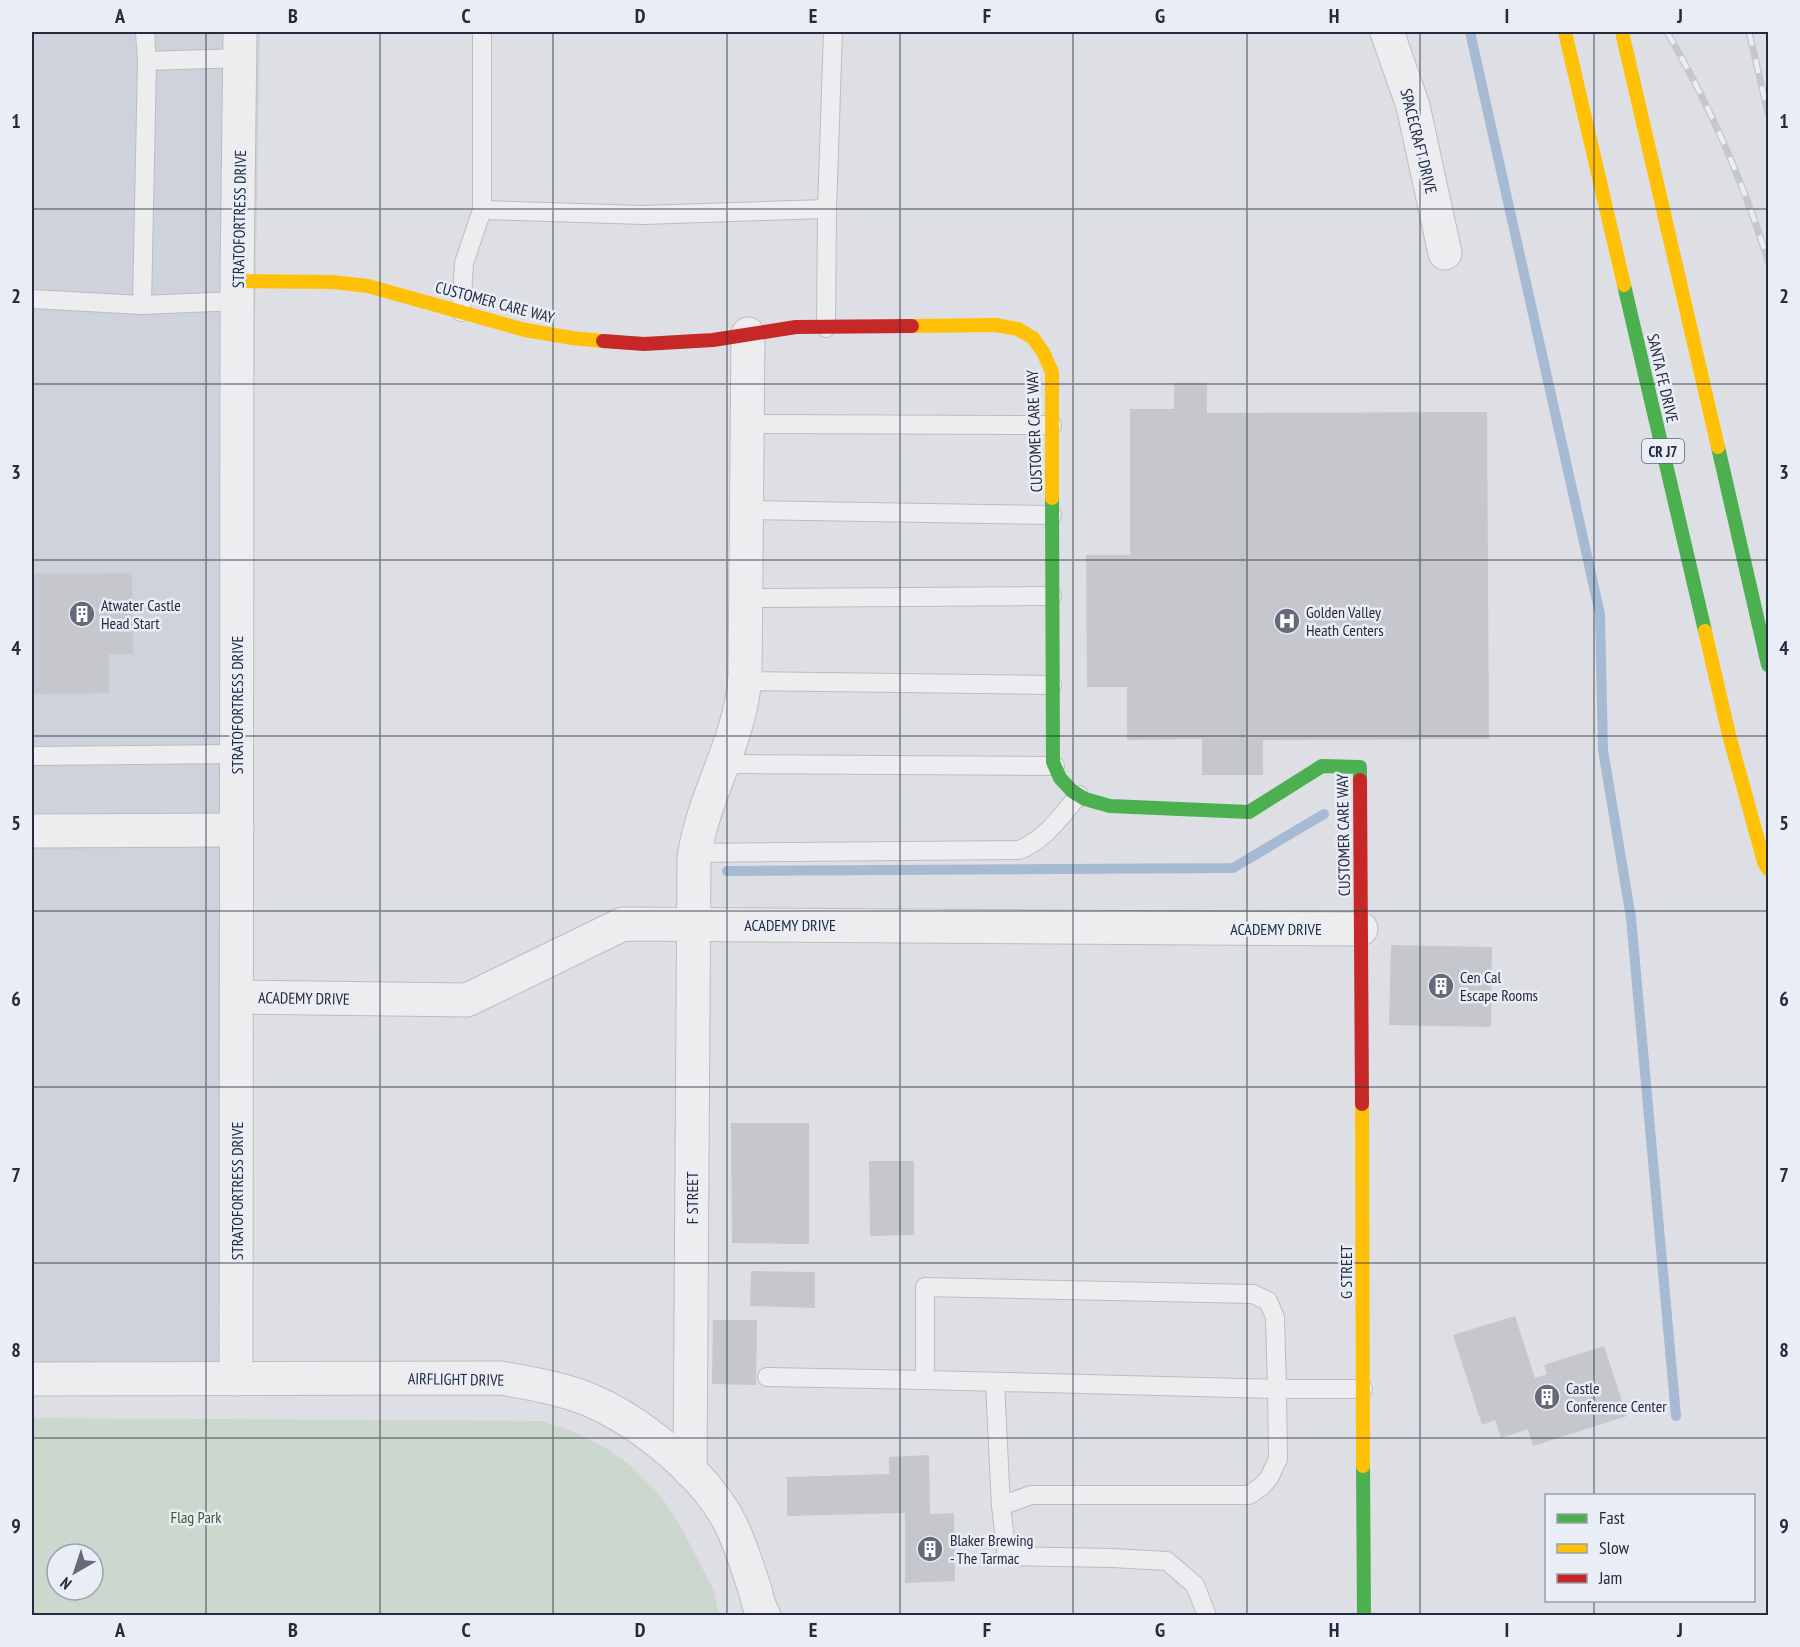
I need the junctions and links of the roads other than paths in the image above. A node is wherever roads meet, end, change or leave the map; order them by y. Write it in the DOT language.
graph roads {
  1 [pos="145,32"];
  2 [pos="482,32"];
  3 [pos="833,32"];
  4 [pos="1387,32"];
  5 [pos="1565,32"];
  6 [pos="1622,32"];
  7 [pos="240,45"];
  8 [pos="147,61"];
  9 [pos="827,209"];
  10 [pos="482,210"];
  11 [pos="1445,252"];
  12 [pos="238,291"];
  13 [pos="32,299"];
  14 [pos="142,305"];
  15 [pos="461,312"];
  16 [pos="826,328"];
  17 [pos="748,334"];
  18 [pos="747,424"];
  19 [pos="1052,425"];
  20 [pos="747,510"];
  21 [pos="1052,515"];
  22 [pos="1052,596"];
  23 [pos="746,598"];
  24 [pos="1768,665"];
  25 [pos="745,681"];
  26 [pos="1052,685"];
  27 [pos="237,754"];
  28 [pos="32,756"];
  29 [pos="722,764"];
  30 [pos="1054,766"];
  31 [pos="1079,795"];
  32 [pos="237,830"];
  33 [pos="32,831"];
  34 [pos="694,853"];
  35 [pos="1768,869"];
  36 [pos="693,924"];
  37 [pos="1360,929"];
  38 [pos="237,997"];
  39 [pos="767,1377"];
  40 [pos="236,1378"];
  41 [pos="32,1379"];
  42 [pos="925,1380"];
  43 [pos="995,1383"];
  44 [pos="1277,1389"];
  45 [pos="1363,1389"];
  46 [pos="690,1471"];
  47 [pos="1001,1506"];
  48 [pos="764,1616"];
  49 [pos="1207,1616"];
  50 [pos="1364,1616"];
  1 -- 8 [label="lane"];
  2 -- 10 [label="lane"];
  3 -- 9 [label="lane"];
  4 -- 11 [label="street, SPACECRAFT DRIVE"];
  5 -- 35 [label="street, SANTA FE DRIVE / CR J7"];
  6 -- 24 [label="street"];
  7 -- 8 [label="lane"];
  7 -- 12 [label="street, STRATOFORTRESS DRIVE"];
  8 -- 14 [label="lane"];
  9 -- 10 [label="lane"];
  9 -- 16 [label="lane"];
  10 -- 15 [label="lane"];
  12 -- 14 [label="lane"];
  12 -- 15 [label="street, CUSTOMER CARE WAY"];
  12 -- 27 [label="street, STRATOFORTRESS DRIVE"];
  13 -- 14 [label="lane"];
  15 -- 17 [label="street, CUSTOMER CARE WAY"];
  16 -- 17 [label="street, CUSTOMER CARE WAY"];
  16 -- 19 [label="street, CUSTOMER CARE WAY"];
  17 -- 18 [label="street, F STREET"];
  18 -- 19 [label="lane"];
  18 -- 20 [label="street, F STREET"];
  19 -- 21 [label="street, CUSTOMER CARE WAY"];
  20 -- 21 [label="lane"];
  20 -- 23 [label="street, F STREET"];
  21 -- 22 [label="street, CUSTOMER CARE WAY"];
  22 -- 23 [label="lane"];
  22 -- 26 [label="street, CUSTOMER CARE WAY"];
  23 -- 25 [label="street, F STREET"];
  25 -- 26 [label="lane"];
  25 -- 29 [label="street, F STREET"];
  26 -- 30 [label="street, CUSTOMER CARE WAY"];
  27 -- 28 [label="lane"];
  27 -- 32 [label="street, STRATOFORTRESS DRIVE"];
  29 -- 30 [label="lane"];
  29 -- 34 [label="street, F STREET"];
  30 -- 31 [label="street, CUSTOMER CARE WAY"];
  31 -- 34 [label="lane"];
  31 -- 37 [label="street, CUSTOMER CARE WAY"];
  32 -- 33 [label="street"];
  32 -- 38 [label="street, STRATOFORTRESS DRIVE"];
  34 -- 36 [label="street, F STREET"];
  36 -- 37 [label="street, ACADEMY DRIVE"];
  36 -- 38 [label="street, ACADEMY DRIVE"];
  36 -- 46 [label="street, F STREET"];
  37 -- 45 [label="street, G STREET"];
  38 -- 40 [label="street, STRATOFORTRESS DRIVE"];
  39 -- 42 [label="lane"];
  40 -- 41 [label="street, AIRFLIGHT DRIVE"];
  40 -- 46 [label="street, AIRFLIGHT DRIVE"];
  42 -- 43 [label="lane"];
  42 -- 44 [label="lane"];
  43 -- 44 [label="lane"];
  43 -- 47 [label="lane"];
  44 -- 45 [label="lane"];
  44 -- 47 [label="lane"];
  45 -- 50 [label="street, G STREET"];
  46 -- 48 [label="street, AIRFLIGHT DRIVE"];
  47 -- 49 [label="lane"];
}
